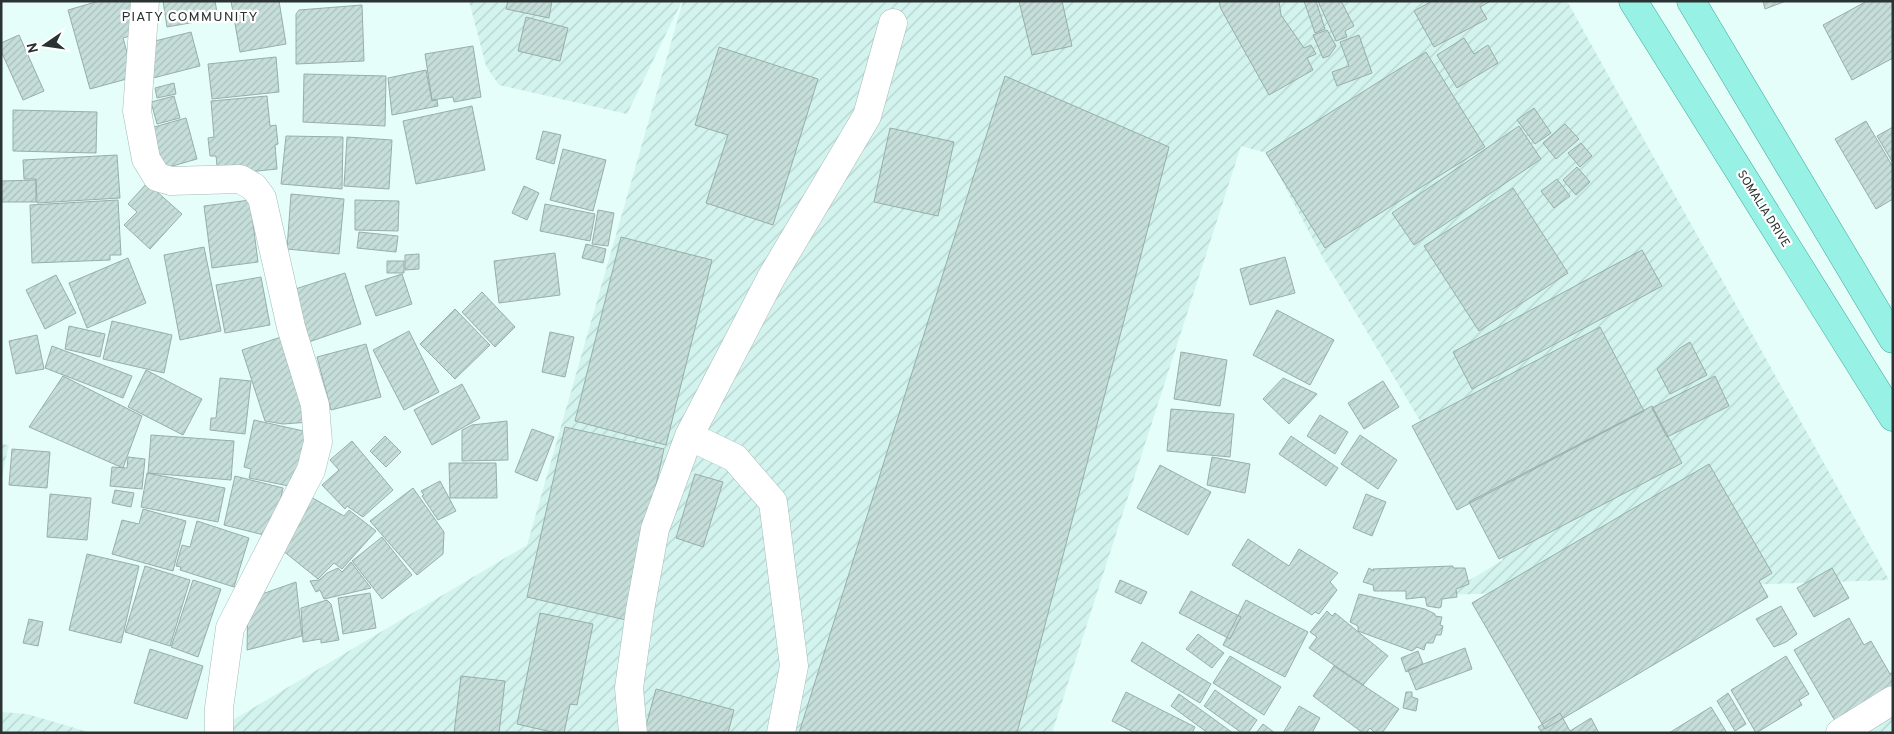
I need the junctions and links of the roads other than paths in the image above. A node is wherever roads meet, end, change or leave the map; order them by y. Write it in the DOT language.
graph roads {
  1 [pos="145,1"];
  2 [pos="1633,1"];
  3 [pos="1690,1"];
  4 [pos="892,23"];
  5 [pos="1893,338"];
  6 [pos="1893,417"];
  7 [pos="689,436"];
  8 [pos="1893,700"];
  9 [pos="219,733"];
  10 [pos="634,733"];
  11 [pos="781,733"];
  12 [pos="1840,733"];
  1 -- 9 [label="street"];
  2 -- 6 [label="main road, SOMALIA DRIVE"];
  3 -- 5 [label="main road"];
  4 -- 7 [label="street"];
  7 -- 10 [label="street"];
  7 -- 11 [label="street"];
  8 -- 12 [label="street"];
}
